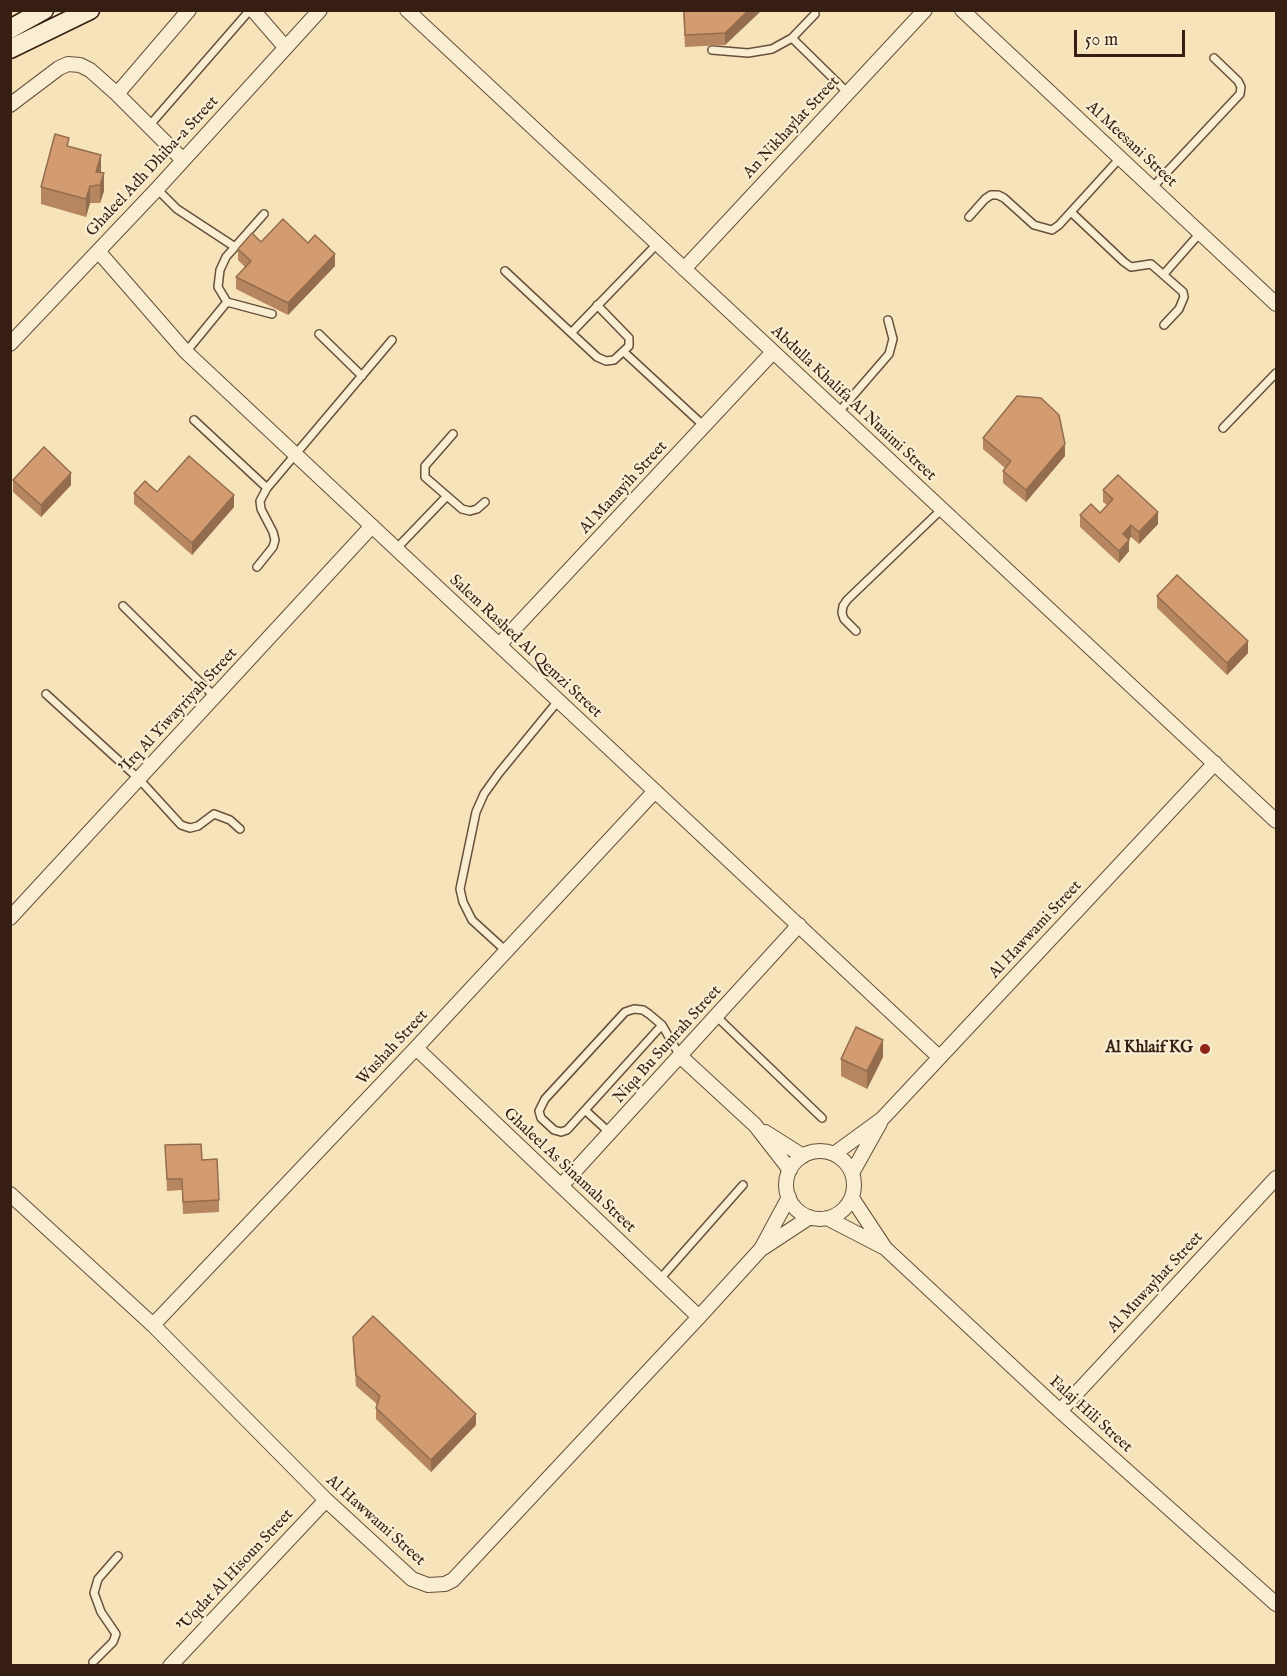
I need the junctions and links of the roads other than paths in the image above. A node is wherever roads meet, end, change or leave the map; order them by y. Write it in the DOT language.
graph roads {
  1 [pos="44,10"];
  2 [pos="90,10"];
  3 [pos="189,10"];
  4 [pos="252,10"];
  5 [pos="320,10"];
  6 [pos="407,10"];
  7 [pos="925,10"];
  8 [pos="962,10"];
  9 [pos="815,14"];
  10 [pos="10,29"];
  11 [pos="792,38"];
  12 [pos="285,47"];
  13 [pos="10,49"];
  14 [pos="712,51"];
  15 [pos="1214,58"];
  16 [pos="848,93"];
  17 [pos="117,94"];
  18 [pos="10,105"];
  19 [pos="149,126"];
  20 [pos="1120,158"];
  21 [pos="183,160"];
  22 [pos="1152,188"];
  23 [pos="157,189"];
  24 [pos="1071,212"];
  25 [pos="264,214"];
  26 [pos="969,217"];
  27 [pos="1200,233"];
  28 [pos="657,244"];
  29 [pos="235,247"];
  30 [pos="98,251"];
  31 [pos="684,269"];
  32 [pos="505,271"];
  33 [pos="1164,274"];
  34 [pos="227,302"];
  35 [pos="1276,304"];
  36 [pos="597,305"];
  37 [pos="272,314"];
  38 [pos="888,320"];
  39 [pos="1164,325"];
  40 [pos="572,332"];
  41 [pos="319,334"];
  42 [pos="392,340"];
  43 [pos="10,344"];
  44 [pos="186,352"];
  45 [pos="624,352"];
  46 [pos="773,352"];
  47 [pos="1276,373"];
  48 [pos="362,376"];
  49 [pos="838,412"];
  50 [pos="194,420"];
  51 [pos="704,426"];
  52 [pos="1223,428"];
  53 [pos="453,434"];
  54 [pos="295,454"];
  55 [pos="267,488"];
  56 [pos="446,497"];
  57 [pos="485,502"];
  58 [pos="942,509"];
  59 [pos="372,526"];
  60 [pos="396,549"];
  61 [pos="257,567"];
  62 [pos="123,606"];
  63 [pos="856,631"];
  64 [pos="500,645"];
  65 [pos="46,694"];
  66 [pos="216,697"];
  67 [pos="558,701"];
  68 [pos="1215,763"];
  69 [pos="139,779"];
  70 [pos="655,791"];
  71 [pos="1276,821"];
  72 [pos="240,829"];
  73 [pos="10,918"];
  74 [pos="799,925"];
  75 [pos="506,951"];
  76 [pos="716,1016"];
  77 [pos="662,1025"];
  78 [pos="416,1048"];
  79 [pos="680,1056"];
  80 [pos="939,1057"];
  81 [pos="586,1111"];
  82 [pos="822,1118"];
  83 [pos="882,1119"];
  84 [pos="755,1125"];
  85 [pos="610,1133"];
  86 [pos="834,1154"];
  87 [pos="803,1156"];
  88 [pos="790,1170"];
  89 [pos="852,1173"];
  90 [pos="1276,1178"];
  91 [pos="743,1185"];
  92 [pos="561,1186"];
  93 [pos="10,1194"];
  94 [pos="789,1197"];
  95 [pos="852,1198"];
  96 [pos="810,1217"];
  97 [pos="827,1218"];
  98 [pos="885,1248"];
  99 [pos="761,1249"];
  100 [pos="660,1279"];
  101 [pos="699,1317"];
  102 [pos="153,1325"];
  103 [pos="1060,1411"];
  104 [pos="326,1500"];
  105 [pos="118,1556"];
  106 [pos="1276,1604"];
  107 [pos="93,1664"];
  108 [pos="170,1665"];
  1 -- 10 [label="main road"];
  2 -- 13 [label="main road"];
  3 -- 17 [label="street"];
  4 -- 12 [label="street"];
  4 -- 19 [label="lane"];
  5 -- 12 [label="street, Ghaleel Adh Dhiba-a Street"];
  6 -- 28 [label="street, Abdulla Khalifa Al Nuaimi Street"];
  7 -- 16 [label="street, An Nikhaylat Street"];
  8 -- 20 [label="street, Al Meesani Street"];
  9 -- 11 [label="lane"];
  11 -- 14 [label="lane"];
  11 -- 16 [label="lane"];
  12 -- 21 [label="street, Ghaleel Adh Dhiba-a Street"];
  15 -- 22 [label="lane"];
  16 -- 31 [label="street, An Nikhaylat Street"];
  17 -- 18 [label="street"];
  17 -- 19 [label="street"];
  19 -- 21 [label="street"];
  20 -- 22 [label="street, Al Meesani Street"];
  20 -- 24 [label="lane"];
  21 -- 23 [label="street, Ghaleel Adh Dhiba-a Street"];
  22 -- 27 [label="street, Al Meesani Street"];
  23 -- 29 [label="lane"];
  23 -- 30 [label="street, Ghaleel Adh Dhiba-a Street"];
  24 -- 26 [label="lane"];
  24 -- 33 [label="lane"];
  25 -- 29 [label="lane"];
  27 -- 33 [label="lane"];
  27 -- 35 [label="street, Al Meesani Street"];
  28 -- 31 [label="street, Abdulla Khalifa Al Nuaimi Street"];
  28 -- 36 [label="lane"];
  29 -- 34 [label="lane"];
  30 -- 43 [label="street, Ghaleel Adh Dhiba-a Street"];
  30 -- 44 [label="street, Salem Rashed Al Qemzi Street"];
  31 -- 46 [label="street, Abdulla Khalifa Al Nuaimi Street"];
  32 -- 40 [label="lane"];
  33 -- 39 [label="lane"];
  34 -- 37 [label="lane"];
  34 -- 44 [label="lane"];
  36 -- 40 [label="lane"];
  36 -- 45 [label="lane"];
  38 -- 49 [label="lane"];
  40 -- 45 [label="lane"];
  41 -- 48 [label="lane"];
  42 -- 48 [label="lane"];
  44 -- 54 [label="street, Salem Rashed Al Qemzi Street"];
  45 -- 51 [label="lane"];
  46 -- 49 [label="street, Abdulla Khalifa Al Nuaimi Street"];
  46 -- 51 [label="street, Al Manayih Street"];
  47 -- 52 [label="lane"];
  48 -- 54 [label="lane"];
  49 -- 58 [label="street, Abdulla Khalifa Al Nuaimi Street"];
  50 -- 55 [label="lane"];
  51 -- 64 [label="street, Al Manayih Street"];
  53 -- 56 [label="lane"];
  54 -- 55 [label="lane"];
  54 -- 59 [label="street, Salem Rashed Al Qemzi Street"];
  55 -- 61 [label="lane"];
  56 -- 57 [label="lane"];
  56 -- 60 [label="lane"];
  58 -- 63 [label="lane"];
  58 -- 68 [label="street, Abdulla Khalifa Al Nuaimi Street"];
  59 -- 60 [label="street, Salem Rashed Al Qemzi Street"];
  59 -- 66 [label="street, 'Irq Al Yiwayriyah Street"];
  60 -- 64 [label="street, Salem Rashed Al Qemzi Street"];
  62 -- 66 [label="lane"];
  64 -- 67 [label="street, Salem Rashed Al Qemzi Street"];
  65 -- 69 [label="lane"];
  66 -- 69 [label="street, 'Irq Al Yiwayriyah Street"];
  67 -- 70 [label="street, Salem Rashed Al Qemzi Street"];
  67 -- 75 [label="lane"];
  68 -- 71 [label="street, Abdulla Khalifa Al Nuaimi Street"];
  68 -- 80 [label="street, Al Hawwami Street"];
  69 -- 72 [label="lane"];
  69 -- 73 [label="street, 'Irq Al Yiwayriyah Street"];
  70 -- 74 [label="street, Salem Rashed Al Qemzi Street"];
  70 -- 75 [label="street, Wushah Street"];
  74 -- 76 [label="street, Niqa Bu Sumrah Street"];
  74 -- 80 [label="street, Salem Rashed Al Qemzi Street"];
  75 -- 78 [label="street, Wushah Street"];
  76 -- 79 [label="street, Niqa Bu Sumrah Street"];
  76 -- 82 [label="lane"];
  77 -- 79 [label="lane"];
  77 -- 81 [label="lane"];
  77 -- 81 [label="lane"];
  78 -- 92 [label="street, Ghaleel As Sinamah Street"];
  78 -- 102 [label="street, Wushah Street"];
  79 -- 84 [label="street"];
  79 -- 85 [label="street, Niqa Bu Sumrah Street"];
  80 -- 83 [label="street, Al Hawwami Street"];
  81 -- 85 [label="lane"];
  83 -- 86 [label="street, Al Hawwami Street"];
  83 -- 89 [label="street, Al Hawwami Street"];
  84 -- 87 [label="street"];
  84 -- 88 [label="street"];
  85 -- 92 [label="street, Niqa Bu Sumrah Street"];
  86 -- 87 [label="street"];
  86 -- 89 [label="street"];
  87 -- 88 [label="street"];
  88 -- 94 [label="street"];
  89 -- 95 [label="street"];
  90 -- 103 [label="street, Al Muwayhat Street"];
  91 -- 100 [label="lane"];
  92 -- 100 [label="street, Ghaleel As Sinamah Street"];
  93 -- 102 [label="street, Al Hawwami Street"];
  94 -- 96 [label="street"];
  94 -- 99 [label="street, Al Hawwami Street"];
  95 -- 97 [label="street"];
  95 -- 98 [label="street, Falaj Hili Street"];
  96 -- 97 [label="street"];
  96 -- 99 [label="street, Al Hawwami Street"];
  97 -- 98 [label="street, Falaj Hili Street"];
  98 -- 103 [label="street, Falaj Hili Street"];
  99 -- 101 [label="street, Al Hawwami Street"];
  100 -- 101 [label="street, Ghaleel As Sinamah Street"];
  101 -- 104 [label="street, Al Hawwami Street"];
  102 -- 104 [label="street, Al Hawwami Street"];
  103 -- 106 [label="street, Falaj Hili Street"];
  104 -- 108 [label="street, 'Uqdat Al Hisoun Street"];
  105 -- 107 [label="lane"];
}
